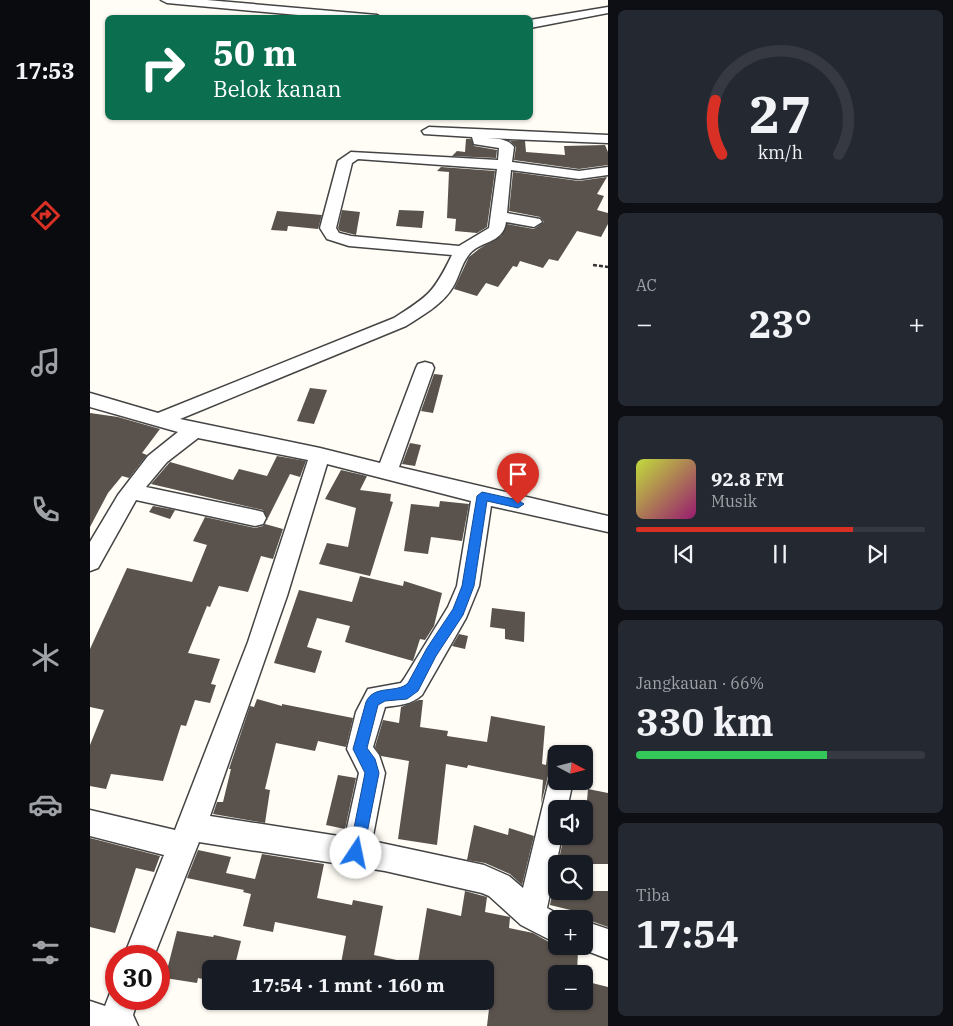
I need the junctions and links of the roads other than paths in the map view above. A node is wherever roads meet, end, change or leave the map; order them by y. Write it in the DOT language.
graph roads {
  1 [pos="166,0"];
  2 [pos="593,0"];
  3 [pos="604,13"];
  4 [pos="342,15"];
  5 [pos="533,24"];
  6 [pos="428,131"];
  7 [pos="479,133"];
  8 [pos="608,139"];
  9 [pos="505,165"];
  10 [pos="608,171"];
  11 [pos="499,216"];
  12 [pos="534,222"];
  13 [pos="462,251"];
  14 [pos="425,368"];
  15 [pos="90,400"];
  16 [pos="163,421"];
  17 [pos="193,430"];
  18 [pos="320,455"];
  19 [pos="387,472"];
  20 [pos="132,491"];
  21 [pos="482,496"];
  22 [pos="254,518"];
  23 [pos="608,524"];
  24 [pos="90,562"];
  25 [pos="558,790"];
  26 [pos="90,823"];
  27 [pos="187,836"];
  28 [pos="356,853"];
  29 [pos="530,915"];
  30 [pos="548,924"];
  31 [pos="593,939"];
  32 [pos="608,944"];
  33 [pos="143,945"];
  1 -- 4 [label="street"];
  2 -- 3 [label="street"];
  3 -- 5 [label="street"];
  6 -- 7 [label="street"];
  7 -- 8 [label="street"];
  7 -- 9 [label="street"];
  9 -- 10 [label="street"];
  9 -- 11 [label="street"];
  9 -- 13 [label="street"];
  11 -- 12 [label="street"];
  11 -- 13 [label="street"];
  13 -- 16 [label="street"];
  14 -- 19 [label="street"];
  15 -- 16 [label="street"];
  16 -- 17 [label="street"];
  17 -- 18 [label="street"];
  17 -- 20 [label="street"];
  18 -- 19 [label="street"];
  18 -- 27 [label="street"];
  19 -- 21 [label="street"];
  20 -- 22 [label="street"];
  20 -- 24 [label="street"];
  21 -- 23 [label="street"];
  21 -- 28 [label="street"];
  25 -- 29 [label="street"];
  26 -- 27 [label="street"];
  27 -- 28 [label="street"];
  27 -- 33 [label="street"];
  28 -- 29 [label="street"];
  29 -- 30 [label="street"];
  31 -- 32 [label="street"];
}
